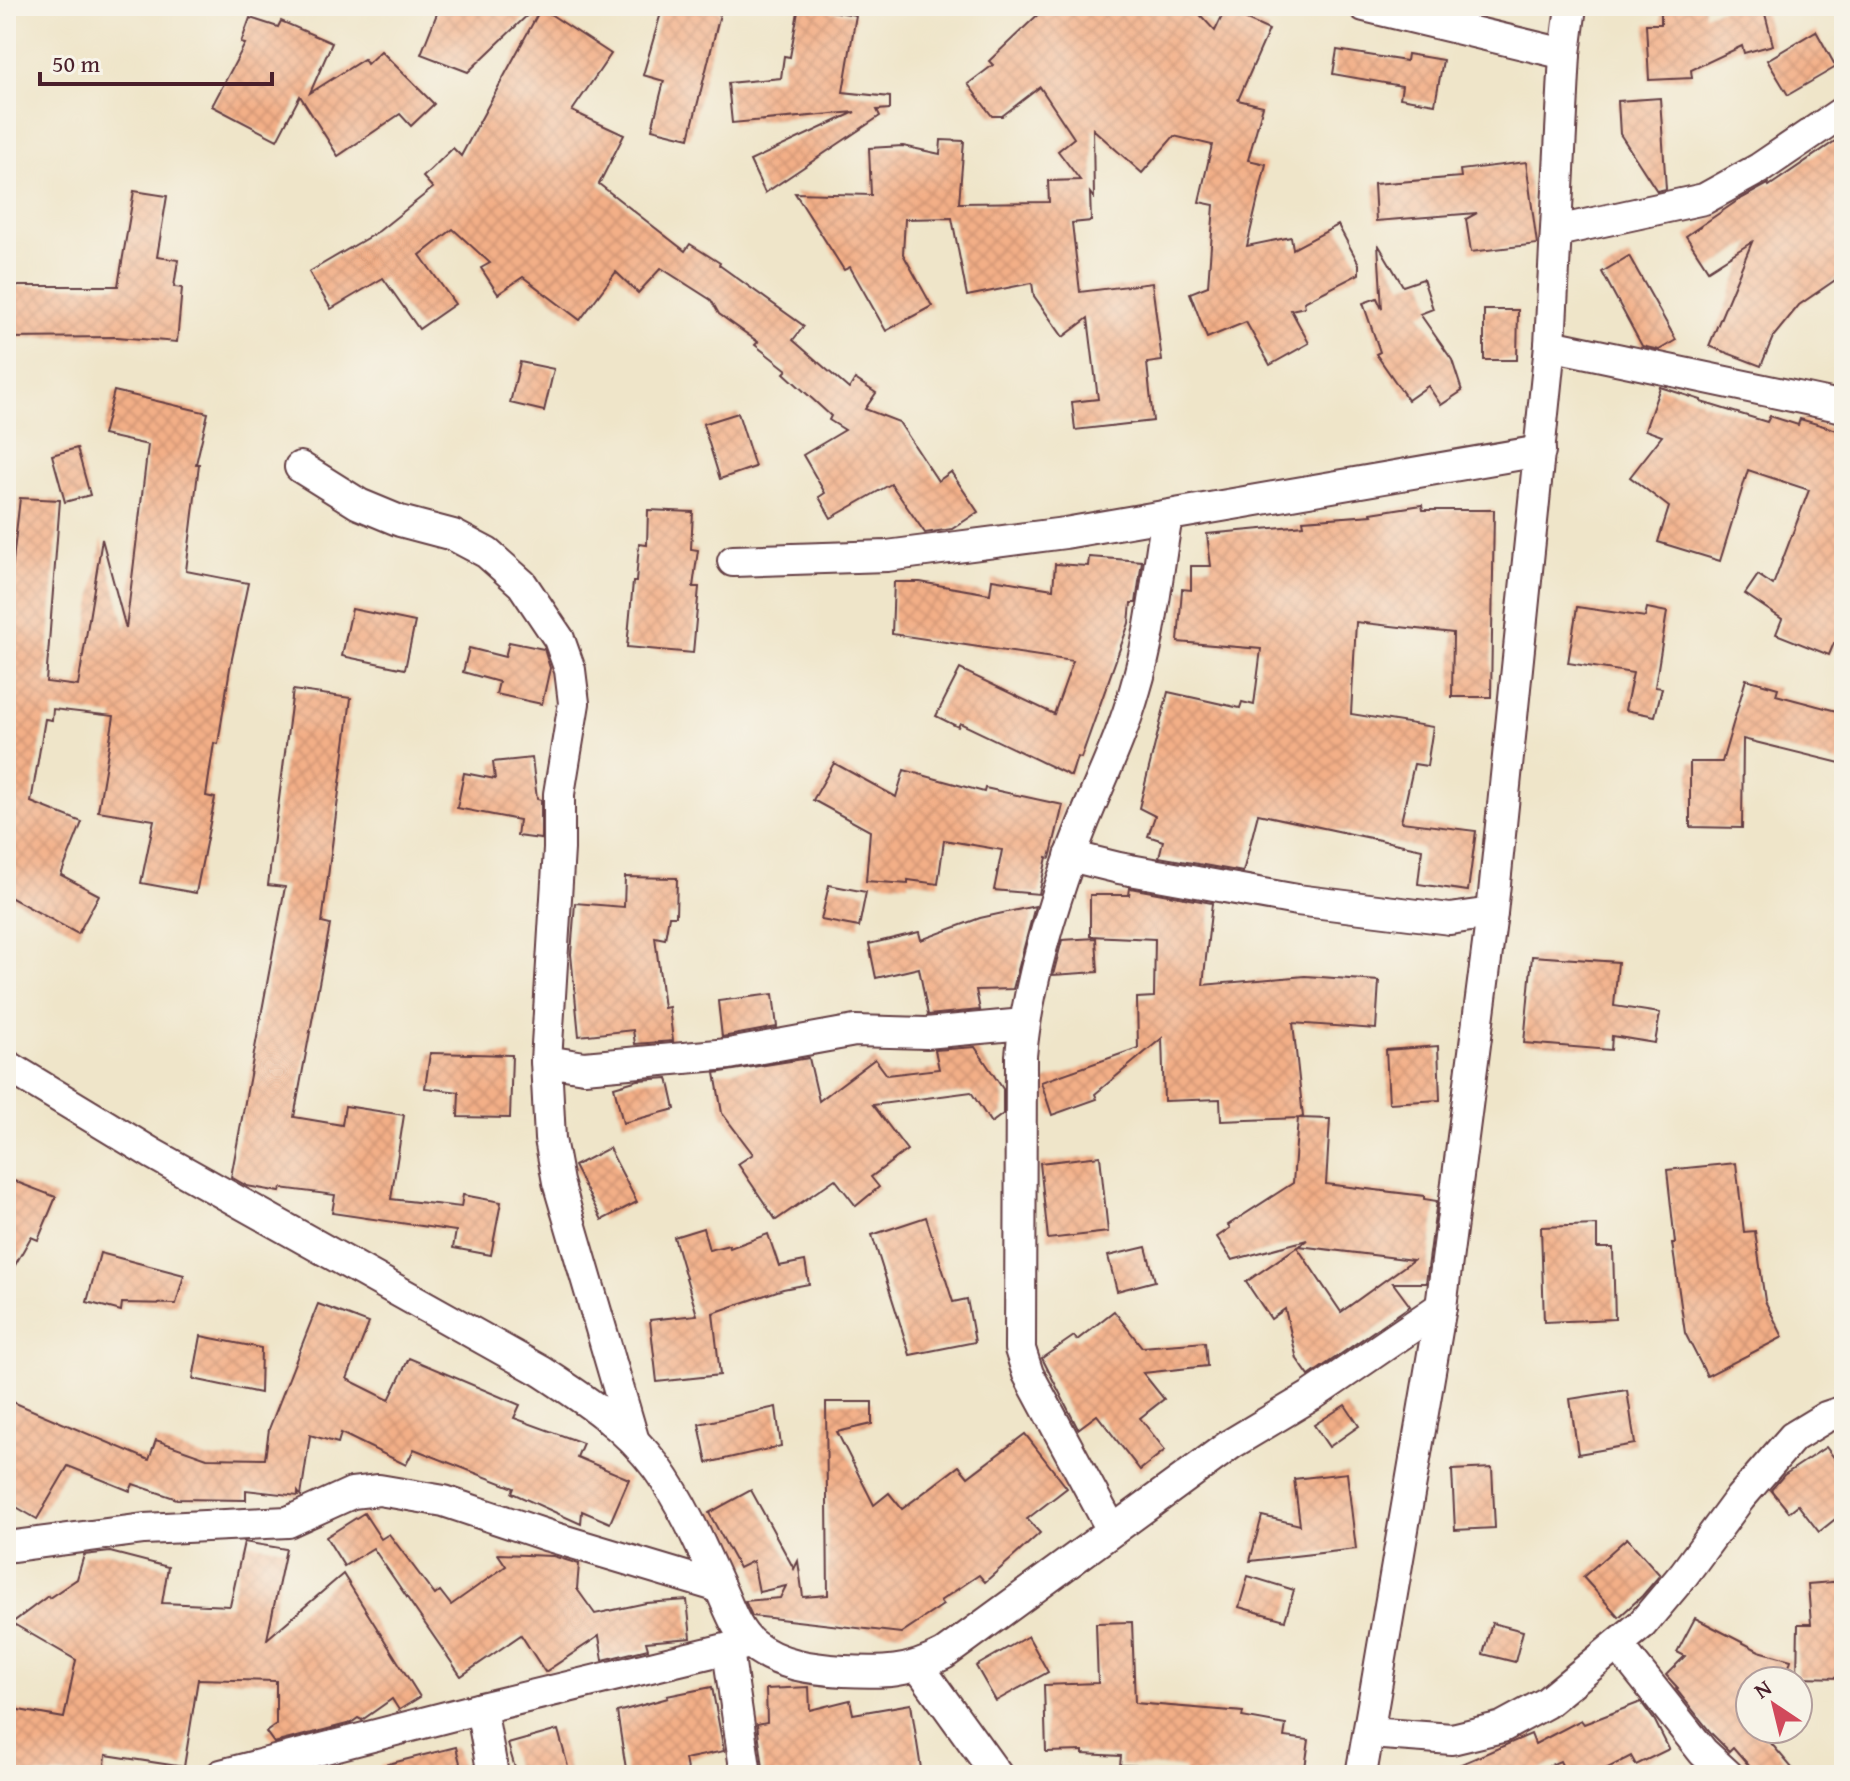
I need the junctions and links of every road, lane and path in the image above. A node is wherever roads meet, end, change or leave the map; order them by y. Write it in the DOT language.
graph roads {
  1 [pos="1364,6"];
  2 [pos="1571,6"];
  3 [pos="1565,54"];
  4 [pos="1844,111"];
  5 [pos="1557,231"];
  6 [pos="1550,345"];
  7 [pos="1844,407"];
  8 [pos="1540,451"];
  9 [pos="300,467"];
  10 [pos="1167,516"];
  11 [pos="733,561"];
  12 [pos="1070,856"];
  13 [pos="1492,913"];
  14 [pos="1024,1024"];
  15 [pos="546,1061"];
  16 [pos="6,1065"];
  17 [pos="1441,1307"];
  18 [pos="1844,1411"];
  19 [pos="633,1438"];
  20 [pos="1112,1530"];
  21 [pos="6,1547"];
  22 [pos="719,1587"];
  23 [pos="1618,1645"];
  24 [pos="739,1647"];
  25 [pos="919,1667"];
  26 [pos="481,1708"];
  27 [pos="1369,1733"];
  28 [pos="221,1775"];
  29 [pos="493,1775"];
  30 [pos="746,1775"];
  31 [pos="997,1775"];
  32 [pos="1361,1775"];
  33 [pos="1728,1775"];
  1 -- 3 [label="street"];
  2 -- 3 [label="street"];
  3 -- 5 [label="street"];
  4 -- 5 [label="street"];
  5 -- 6 [label="street"];
  6 -- 7 [label="street"];
  6 -- 8 [label="street"];
  8 -- 10 [label="street"];
  8 -- 13 [label="street"];
  9 -- 15 [label="street"];
  10 -- 11 [label="street"];
  10 -- 12 [label="street"];
  12 -- 13 [label="street"];
  12 -- 14 [label="street"];
  13 -- 17 [label="street"];
  14 -- 15 [label="street"];
  14 -- 20 [label="street"];
  15 -- 19 [label="street"];
  16 -- 19 [label="street"];
  17 -- 20 [label="street"];
  17 -- 27 [label="street"];
  18 -- 23 [label="street"];
  19 -- 22 [label="street"];
  20 -- 25 [label="street"];
  21 -- 22 [label="street"];
  22 -- 24 [label="street"];
  23 -- 27 [label="street"];
  23 -- 33 [label="street"];
  24 -- 25 [label="street"];
  24 -- 26 [label="street"];
  24 -- 30 [label="street"];
  25 -- 31 [label="street"];
  26 -- 28 [label="street"];
  26 -- 29 [label="street"];
  27 -- 32 [label="street"];
}
